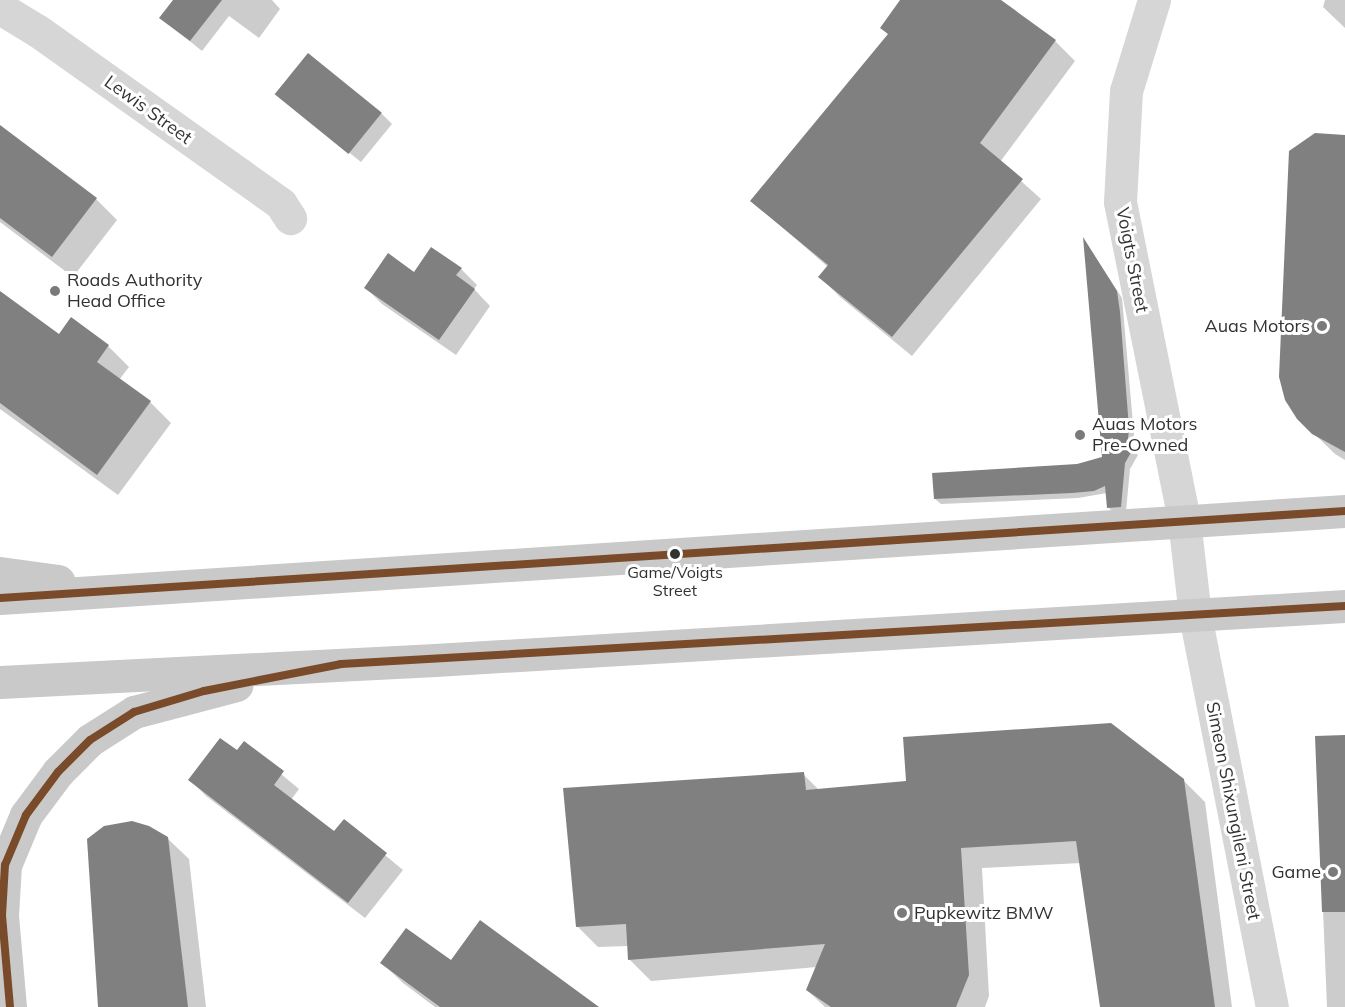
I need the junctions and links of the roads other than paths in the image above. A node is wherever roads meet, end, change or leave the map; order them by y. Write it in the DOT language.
graph roads {
  1 [pos="1154,0"];
  2 [pos="0,8"];
  3 [pos="290,218"];
  4 [pos="1345,511"];
  5 [pos="1184,520"];
  6 [pos="0,573"];
  7 [pos="119,591"];
  8 [pos="0,598"];
  9 [pos="1345,606"];
  10 [pos="1195,615"];
  11 [pos="341,664"];
  12 [pos="0,682"];
  13 [pos="10,1007"];
  14 [pos="1272,1007"];
  1 -- 5 [label="street, Voigts Street"];
  2 -- 3 [label="street, Lewis Street"];
  4 -- 5 [label="main road"];
  5 -- 7 [label="main road"];
  5 -- 10 [label="street, Voigts Street"];
  6 -- 7 [label="main road"];
  7 -- 8 [label="main road"];
  9 -- 10 [label="main road"];
  10 -- 11 [label="main road"];
  10 -- 14 [label="street, Simeon Shixungileni Street"];
  11 -- 12 [label="main road"];
  11 -- 13 [label="main road"];
}
